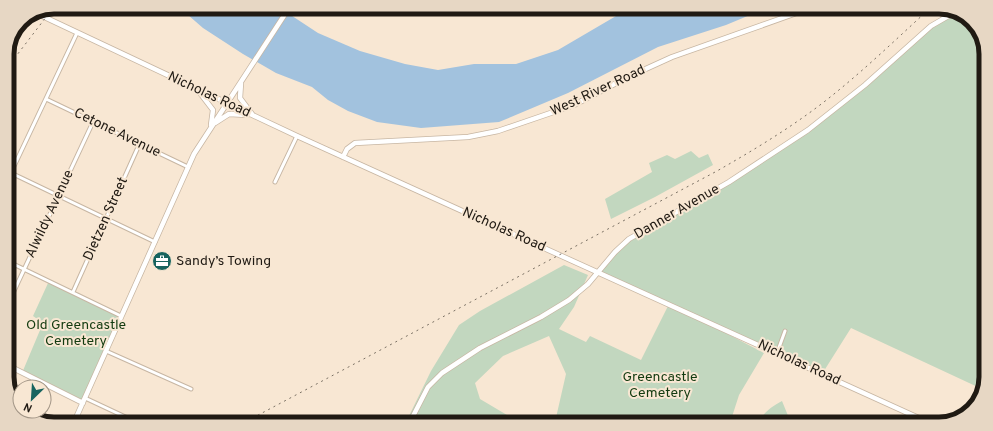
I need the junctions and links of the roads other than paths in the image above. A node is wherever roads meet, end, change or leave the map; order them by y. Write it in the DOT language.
graph roads {
  1 [pos="285,14"];
  2 [pos="794,14"];
  3 [pos="42,16"];
  4 [pos="949,16"];
  5 [pos="77,33"];
  6 [pos="195,89"];
  7 [pos="237,91"];
  8 [pos="46,99"];
  9 [pos="226,103"];
  10 [pos="255,116"];
  11 [pos="93,122"];
  12 [pos="210,128"];
  13 [pos="297,136"];
  14 [pos="139,145"];
  15 [pos="343,157"];
  16 [pos="14,166"];
  17 [pos="188,167"];
  18 [pos="14,174"];
  19 [pos="275,182"];
  20 [pos="59,196"];
  21 [pos="106,218"];
  22 [pos="155,242"];
  23 [pos="14,264"];
  24 [pos="24,269"];
  25 [pos="599,272"];
  26 [pos="14,291"];
  27 [pos="73,292"];
  28 [pos="121,316"];
  29 [pos="785,331"];
  30 [pos="106,350"];
  31 [pos="777,353"];
  32 [pos="14,368"];
  33 [pos="33,378"];
  34 [pos="191,389"];
  35 [pos="84,400"];
  36 [pos="76,417"];
  37 [pos="124,417"];
  38 [pos="412,417"];
  39 [pos="917,417"];
  1 -- 7 [label="street"];
  2 -- 15 [label="street, West River Road"];
  3 -- 5 [label="street, Nicholas Road"];
  4 -- 25 [label="street, Danner Avenue"];
  5 -- 6 [label="street, Nicholas Road"];
  5 -- 8 [label="street"];
  6 -- 9 [label="street, Nicholas Road"];
  6 -- 12 [label="street"];
  7 -- 9 [label="street"];
  7 -- 10 [label="street"];
  8 -- 11 [label="street, Cetone Avenue"];
  8 -- 16 [label="street"];
  9 -- 10 [label="street, Nicholas Road"];
  9 -- 12 [label="street"];
  10 -- 12 [label="street"];
  10 -- 13 [label="street, Nicholas Road"];
  11 -- 14 [label="street, Cetone Avenue"];
  11 -- 20 [label="street, Alwildy Avenue"];
  12 -- 17 [label="street"];
  13 -- 15 [label="street, Nicholas Road"];
  13 -- 19 [label="street"];
  14 -- 17 [label="street, Cetone Avenue"];
  14 -- 21 [label="street, Dietzen Street"];
  15 -- 25 [label="street, Nicholas Road"];
  17 -- 22 [label="street"];
  18 -- 20 [label="street"];
  20 -- 21 [label="street"];
  20 -- 24 [label="street, Alwildy Avenue"];
  21 -- 22 [label="street"];
  21 -- 27 [label="street, Dietzen Street"];
  22 -- 28 [label="street"];
  23 -- 24 [label="street"];
  24 -- 26 [label="street, Alwildy Avenue"];
  24 -- 27 [label="street"];
  25 -- 31 [label="street, Nicholas Road"];
  25 -- 38 [label="street, Danner Avenue"];
  27 -- 28 [label="street"];
  28 -- 30 [label="street"];
  29 -- 31 [label="street"];
  30 -- 34 [label="street"];
  30 -- 35 [label="street"];
  31 -- 39 [label="street, Nicholas Road"];
  32 -- 33 [label="street"];
  33 -- 35 [label="street"];
  35 -- 36 [label="street"];
  35 -- 37 [label="street"];
}
